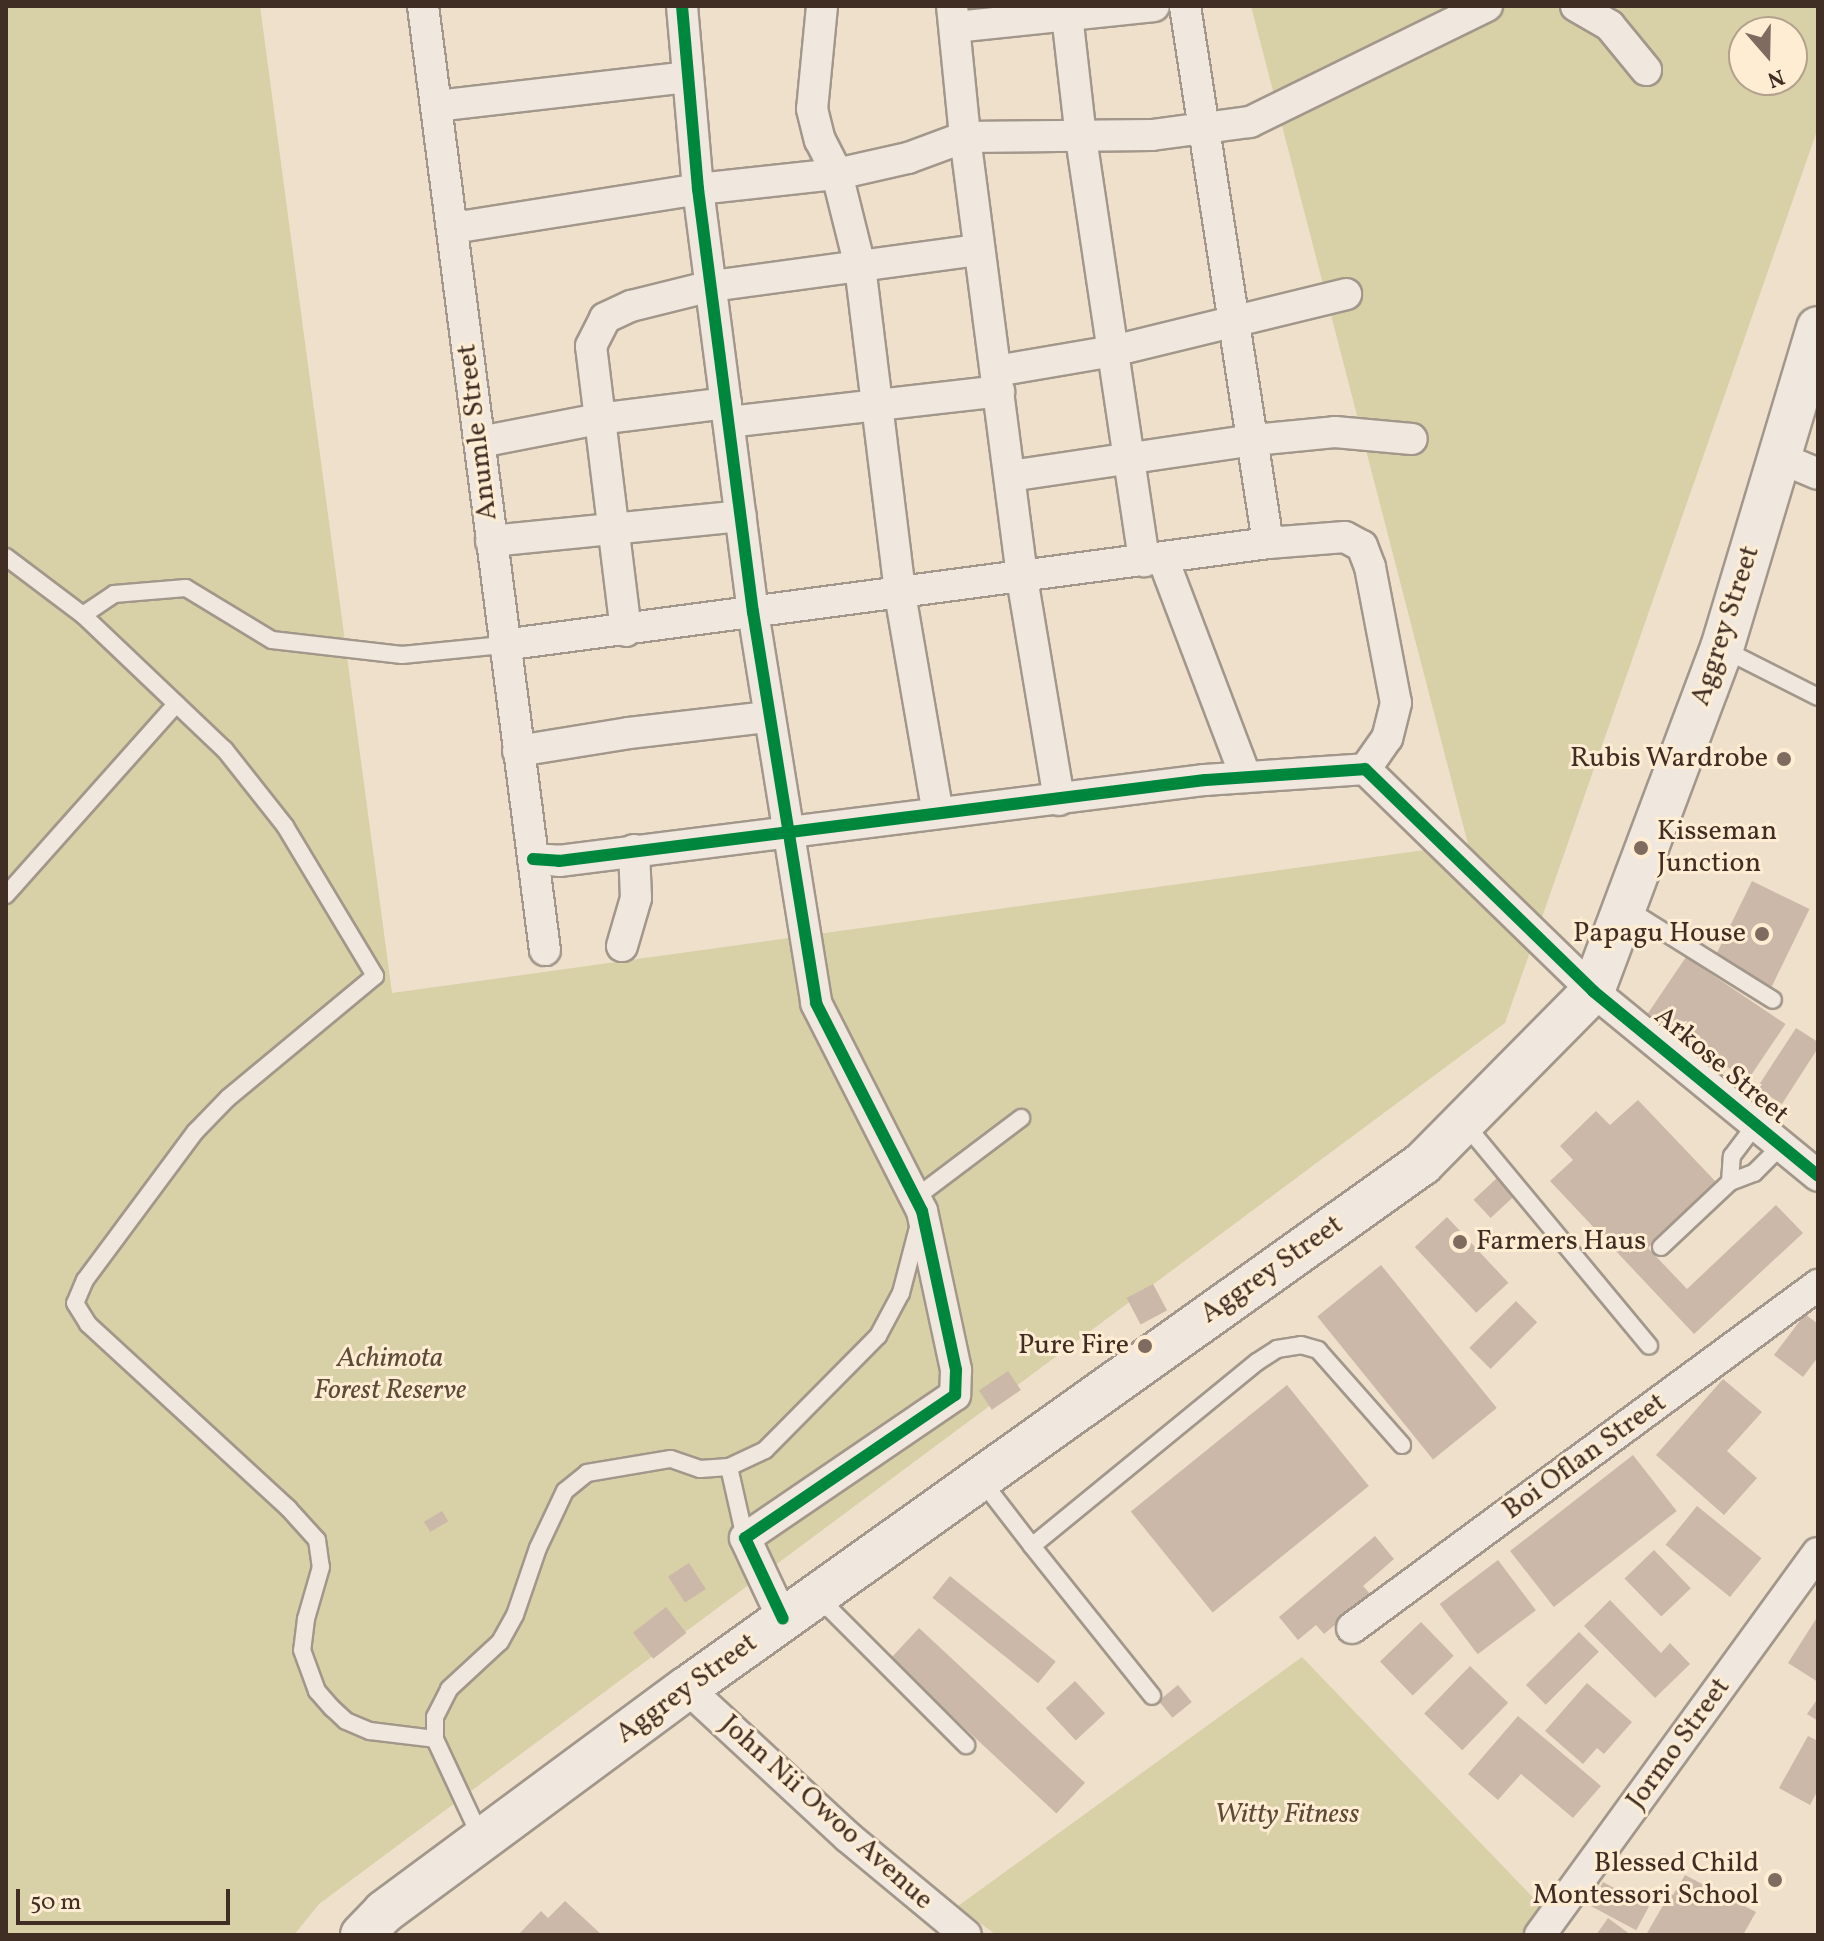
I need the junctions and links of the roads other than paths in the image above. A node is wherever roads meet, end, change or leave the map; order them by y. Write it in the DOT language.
graph roads {
  1 [pos="423,6"];
  2 [pos="682,6"];
  3 [pos="822,6"];
  4 [pos="1154,6"];
  5 [pos="1185,6"];
  6 [pos="1487,6"];
  7 [pos="1576,6"];
  8 [pos="1067,10"];
  9 [pos="953,17"];
  10 [pos="1646,70"];
  11 [pos="687,77"];
  12 [pos="437,106"];
  13 [pos="1204,127"];
  14 [pos="965,137"];
  15 [pos="1081,138"];
  16 [pos="837,174"];
  17 [pos="698,189"];
  18 [pos="453,228"];
  19 [pos="979,250"];
  20 [pos="860,266"];
  21 [pos="712,286"];
  22 [pos="1346,294"];
  23 [pos="1234,323"];
  24 [pos="1818,328"];
  25 [pos="1113,351"];
  26 [pos="997,381"];
  27 [pos="879,405"];
  28 [pos="728,412"];
  29 [pos="598,419"];
  30 [pos="1412,439"];
  31 [pos="1254,440"];
  32 [pos="480,442"];
  33 [pos="1780,458"];
  34 [pos="1129,461"];
  35 [pos="1818,474"];
  36 [pos="1010,476"];
  37 [pos="741,516"];
  38 [pos="614,528"];
  39 [pos="491,541"];
  40 [pos="1268,543"];
  41 [pos="6,557"];
  42 [pos="1153,560"];
  43 [pos="1022,578"];
  44 [pos="900,594"];
  45 [pos="753,612"];
  46 [pos="83,615"];
  47 [pos="626,631"];
  48 [pos="503,645"];
  49 [pos="1722,648"];
  50 [pos="1818,697"];
  51 [pos="176,704"];
  52 [pos="768,717"];
  53 [pos="518,751"];
  54 [pos="1365,769"];
  55 [pos="1246,777"];
  56 [pos="1059,800"];
  57 [pos="938,813"];
  58 [pos="788,830"];
  59 [pos="634,850"];
  60 [pos="533,859"];
  61 [pos="6,895"];
  62 [pos="1625,907"];
  63 [pos="622,946"];
  64 [pos="545,950"];
  65 [pos="1593,991"];
  66 [pos="1773,1000"];
  67 [pos="1021,1118"];
  68 [pos="1464,1123"];
  69 [pos="1755,1125"];
  70 [pos="1780,1147"];
  71 [pos="1818,1176"];
  72 [pos="1730,1182"];
  73 [pos="918,1204"];
  74 [pos="1661,1247"];
  75 [pos="1818,1285"];
  76 [pos="1649,1346"];
  77 [pos="1402,1445"];
  78 [pos="729,1467"];
  79 [pos="979,1478"];
  80 [pos="745,1538"];
  81 [pos="1032,1546"];
  82 [pos="1818,1553"];
  83 [pos="816,1595"];
  84 [pos="783,1619"];
  85 [pos="1352,1628"];
  86 [pos="687,1688"];
  87 [pos="1152,1696"];
  88 [pos="435,1739"];
  89 [pos="966,1745"];
  90 [pos="482,1840"];
  91 [pos="951,1931"];
  92 [pos="362,1935"];
  93 [pos="1540,1935"];
  1 -- 12 [label="street, Anumle Street"];
  2 -- 11 [label="street"];
  3 -- 16 [label="street"];
  4 -- 8 [label="street"];
  5 -- 13 [label="street"];
  6 -- 13 [label="street"];
  7 -- 10 [label="street"];
  8 -- 9 [label="street"];
  8 -- 15 [label="street"];
  9 -- 14 [label="street"];
  11 -- 12 [label="street"];
  11 -- 17 [label="street"];
  12 -- 18 [label="street, Anumle Street"];
  13 -- 15 [label="street"];
  13 -- 23 [label="street"];
  14 -- 15 [label="street"];
  14 -- 16 [label="street"];
  14 -- 19 [label="street"];
  15 -- 25 [label="street"];
  16 -- 17 [label="street"];
  16 -- 20 [label="street"];
  17 -- 18 [label="street"];
  17 -- 21 [label="street"];
  18 -- 32 [label="street, Anumle Street"];
  19 -- 20 [label="street"];
  19 -- 26 [label="street"];
  20 -- 21 [label="street"];
  20 -- 27 [label="street"];
  21 -- 28 [label="street"];
  21 -- 29 [label="street"];
  22 -- 23 [label="street"];
  23 -- 25 [label="street"];
  23 -- 31 [label="street"];
  24 -- 33 [label="main road, Aggrey Street"];
  25 -- 26 [label="street"];
  25 -- 34 [label="street"];
  26 -- 27 [label="street"];
  26 -- 36 [label="street"];
  27 -- 28 [label="street"];
  27 -- 44 [label="street"];
  28 -- 29 [label="street"];
  28 -- 37 [label="street"];
  29 -- 32 [label="street"];
  29 -- 38 [label="street"];
  30 -- 31 [label="street"];
  31 -- 34 [label="street"];
  31 -- 40 [label="street"];
  32 -- 39 [label="street, Anumle Street"];
  33 -- 35 [label="street"];
  33 -- 49 [label="main road, Aggrey Street"];
  34 -- 36 [label="street"];
  34 -- 42 [label="street"];
  36 -- 43 [label="street"];
  37 -- 38 [label="street"];
  37 -- 45 [label="street"];
  38 -- 39 [label="street"];
  38 -- 47 [label="street"];
  39 -- 48 [label="street, Anumle Street"];
  40 -- 42 [label="street"];
  40 -- 54 [label="street"];
  41 -- 46 [label="lane"];
  42 -- 43 [label="street"];
  42 -- 55 [label="street"];
  43 -- 44 [label="street"];
  43 -- 56 [label="street"];
  44 -- 45 [label="street"];
  44 -- 57 [label="street"];
  45 -- 47 [label="street"];
  45 -- 52 [label="street"];
  46 -- 48 [label="lane"];
  46 -- 51 [label="lane"];
  47 -- 48 [label="street"];
  48 -- 53 [label="street, Anumle Street"];
  49 -- 50 [label="lane"];
  49 -- 62 [label="main road, Aggrey Street"];
  51 -- 61 [label="lane"];
  51 -- 88 [label="lane"];
  52 -- 53 [label="street"];
  52 -- 58 [label="street"];
  53 -- 60 [label="street, Anumle Street"];
  54 -- 55 [label="street"];
  54 -- 65 [label="street, Arkose Street"];
  55 -- 56 [label="street"];
  56 -- 57 [label="street"];
  57 -- 58 [label="street"];
  58 -- 59 [label="street"];
  58 -- 73 [label="street"];
  59 -- 60 [label="street"];
  59 -- 63 [label="street"];
  60 -- 64 [label="street, Anumle Street"];
  62 -- 65 [label="main road, Aggrey Street"];
  62 -- 66 [label="lane"];
  65 -- 68 [label="main road, Aggrey Street"];
  65 -- 69 [label="street, Arkose Street"];
  67 -- 73 [label="lane"];
  68 -- 76 [label="lane"];
  68 -- 79 [label="main road, Aggrey Street"];
  69 -- 70 [label="street, Arkose Street"];
  69 -- 72 [label="lane"];
  70 -- 71 [label="street, Arkose Street"];
  70 -- 72 [label="lane"];
  72 -- 74 [label="lane"];
  73 -- 78 [label="lane"];
  73 -- 80 [label="street"];
  75 -- 85 [label="street, Boi Oflan Street"];
  77 -- 81 [label="lane"];
  78 -- 80 [label="lane"];
  78 -- 88 [label="lane"];
  79 -- 81 [label="lane"];
  79 -- 83 [label="main road, Aggrey Street"];
  80 -- 84 [label="street"];
  81 -- 87 [label="lane"];
  82 -- 93 [label="street, Jormo Street"];
  83 -- 84 [label="main road, Aggrey Street"];
  83 -- 89 [label="lane"];
  84 -- 86 [label="main road, Aggrey Street"];
  86 -- 90 [label="main road, Aggrey Street"];
  86 -- 91 [label="street, John Nii Owoo Avenue"];
  88 -- 90 [label="lane"];
  90 -- 92 [label="main road, Aggrey Street"];
}
